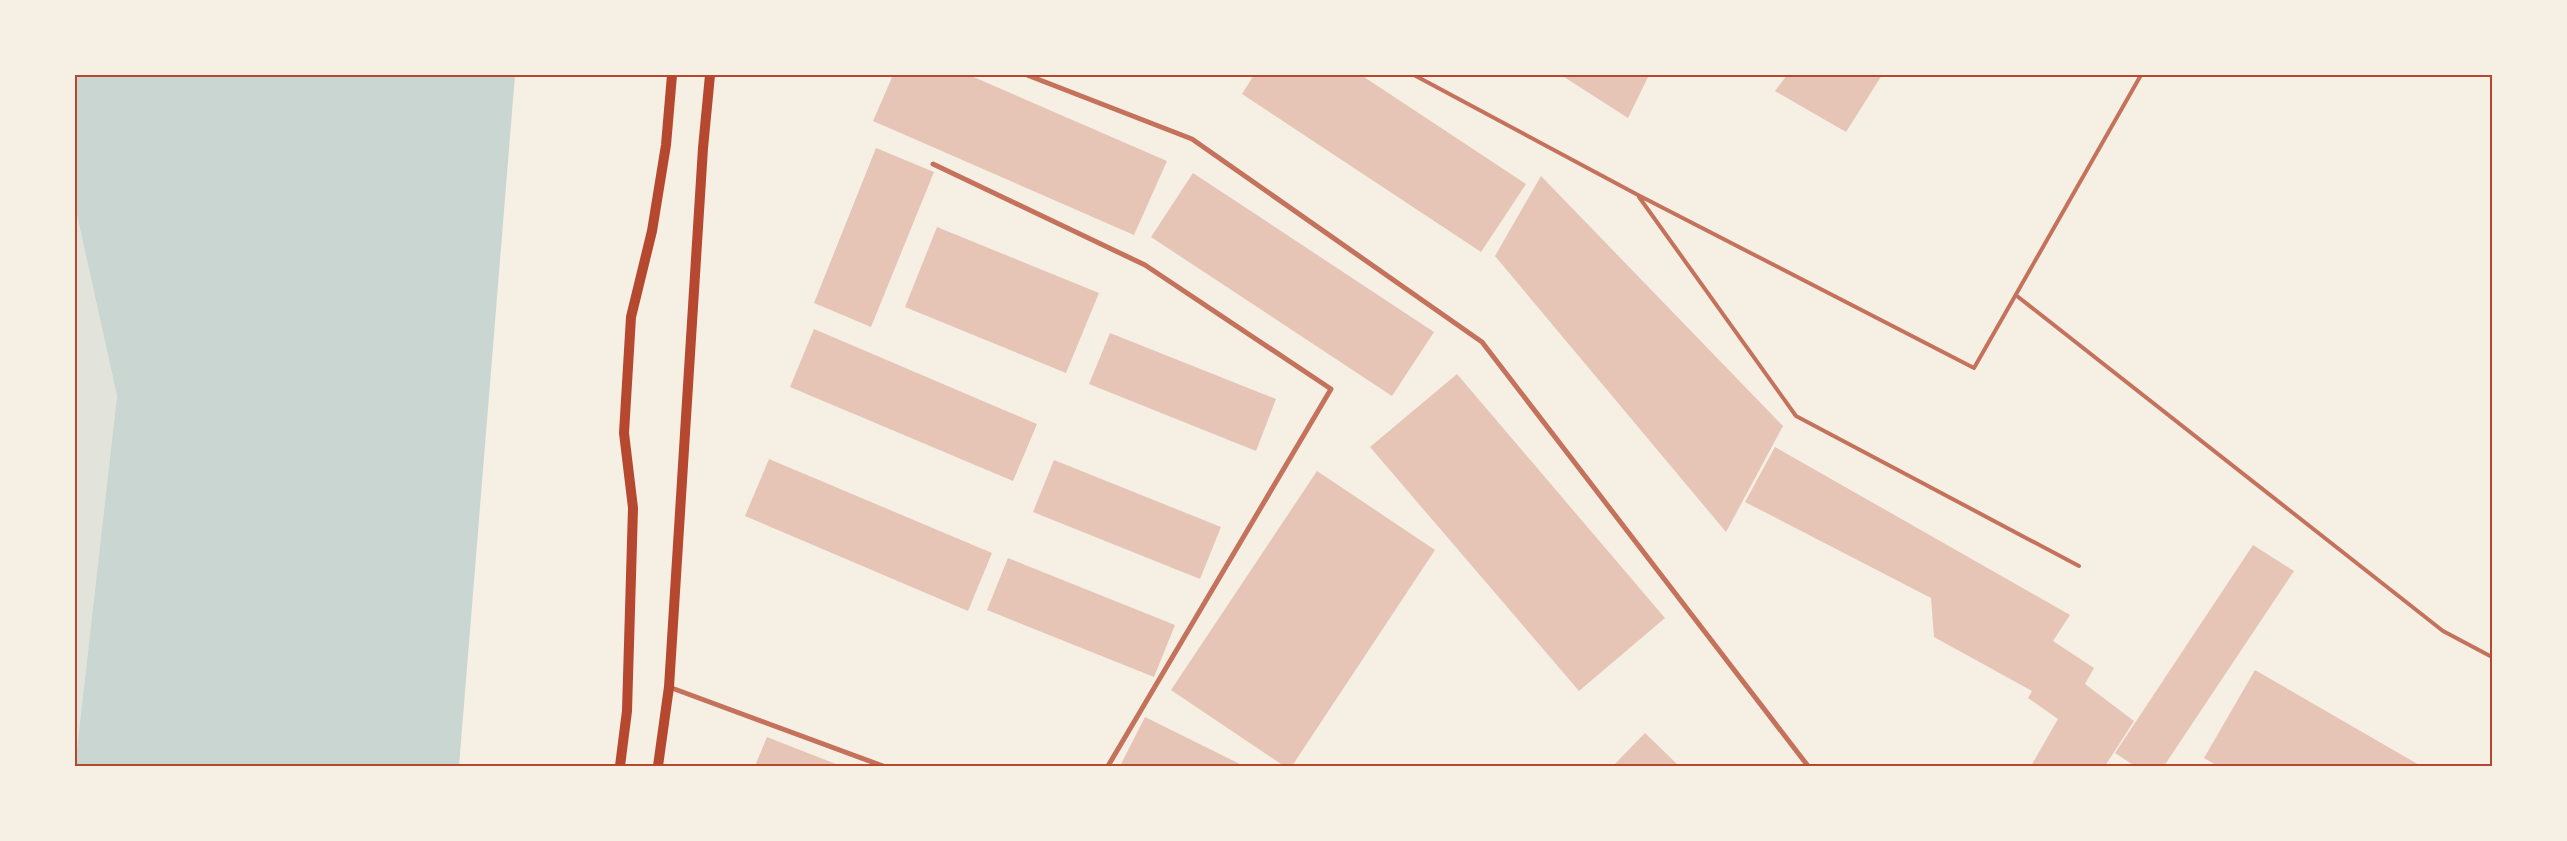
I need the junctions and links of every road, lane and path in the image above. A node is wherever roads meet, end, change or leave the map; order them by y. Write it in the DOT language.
graph roads {
  1 [pos="672,75"];
  2 [pos="710,75"];
  3 [pos="1027,75"];
  4 [pos="1414,75"];
  5 [pos="2141,75"];
  6 [pos="933,164"];
  7 [pos="1638,195"];
  8 [pos="2016,296"];
  9 [pos="2079,566"];
  10 [pos="2492,658"];
  11 [pos="670,687"];
  12 [pos="620,766"];
  13 [pos="658,766"];
  14 [pos="883,766"];
  15 [pos="1108,766"];
  16 [pos="1808,766"];
  1 -- 12 [label="main road"];
  2 -- 11 [label="main road"];
  3 -- 16 [label="street"];
  4 -- 7 [label="lane"];
  5 -- 8 [label="lane"];
  6 -- 15 [label="street"];
  7 -- 8 [label="lane"];
  7 -- 9 [label="lane"];
  8 -- 10 [label="lane"];
  11 -- 13 [label="main road"];
  11 -- 14 [label="street"];
}
